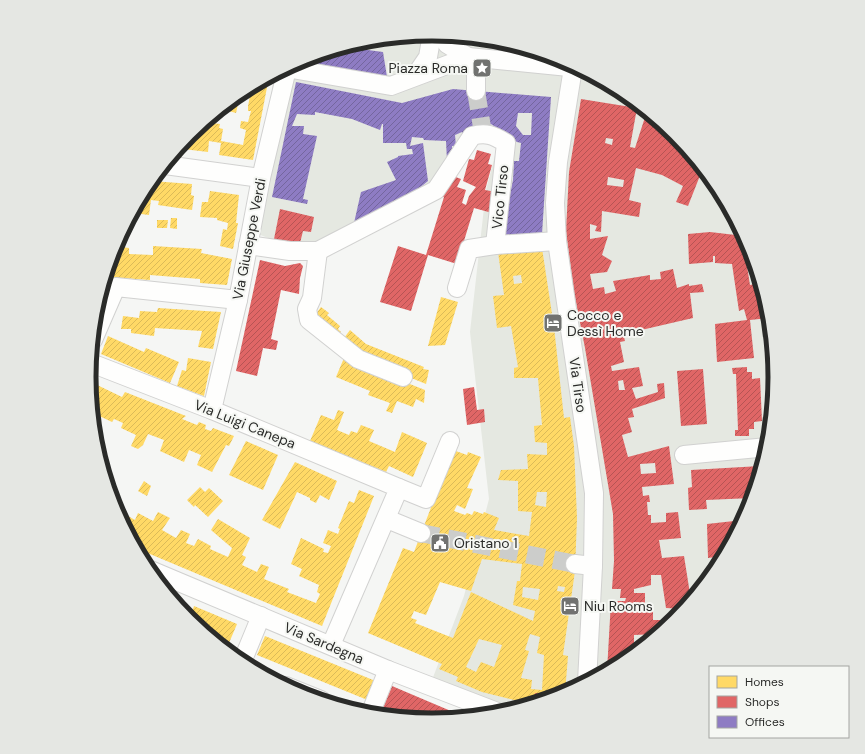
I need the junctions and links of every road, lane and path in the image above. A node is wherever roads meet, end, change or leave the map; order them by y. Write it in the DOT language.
graph roads {
  1 [pos="431,41"];
  2 [pos="445,42"];
  3 [pos="472,57"];
  4 [pos="559,66"];
  5 [pos="296,71"];
  6 [pos="575,73"];
  7 [pos="284,76"];
  8 [pos="415,76"];
  9 [pos="476,91"];
  10 [pos="171,166"];
  11 [pos="261,178"];
  12 [pos="557,241"];
  13 [pos="248,245"];
  14 [pos="495,245"];
  15 [pos="318,251"];
  16 [pos="457,288"];
  17 [pos="238,300"];
  18 [pos="101,322"];
  19 [pos="97,365"];
  20 [pos="403,377"];
  21 [pos="212,410"];
  22 [pos="450,442"];
  23 [pos="761,448"];
  24 [pos="684,455"];
  25 [pos="399,488"];
  26 [pos="387,518"];
  27 [pos="421,533"];
  28 [pos="166,582"];
  29 [pos="261,616"];
  30 [pos="331,645"];
  31 [pos="245,655"];
  32 [pos="388,670"];
  33 [pos="587,675"];
  34 [pos="373,708"];
  35 [pos="488,708"];
  1 -- 8 [label="street"];
  2 -- 3 [label="street"];
  3 -- 4 [label="street"];
  3 -- 8 [label="street"];
  3 -- 9 [label="street"];
  5 -- 8 [label="street"];
  6 -- 12 [label="street, Via Tirso"];
  7 -- 11 [label="street, Via Giuseppe Verdi"];
  10 -- 11 [label="street"];
  11 -- 13 [label="street, Via Giuseppe Verdi"];
  12 -- 14 [label="street, Vico Tirso"];
  12 -- 33 [label="street, Via Tirso"];
  13 -- 15 [label="street"];
  13 -- 17 [label="street, Via Giuseppe Verdi"];
  14 -- 15 [label="street, Vico Tirso"];
  14 -- 16 [label="street"];
  15 -- 20 [label="street"];
  17 -- 18 [label="street"];
  17 -- 21 [label="street, Via Giuseppe Verdi"];
  19 -- 21 [label="street, Via Luigi Canepa"];
  21 -- 25 [label="street, Via Luigi Canepa"];
  22 -- 25 [label="street, Via Luigi Canepa"];
  23 -- 24 [label="street"];
  25 -- 26 [label="street"];
  26 -- 27 [label="street"];
  26 -- 30 [label="street"];
  28 -- 29 [label="street, Via Sardegna"];
  29 -- 30 [label="street, Via Sardegna"];
  29 -- 31 [label="street"];
  30 -- 32 [label="street, Via Sardegna"];
  32 -- 34 [label="street"];
  32 -- 35 [label="street, Via Sardegna"];
}
